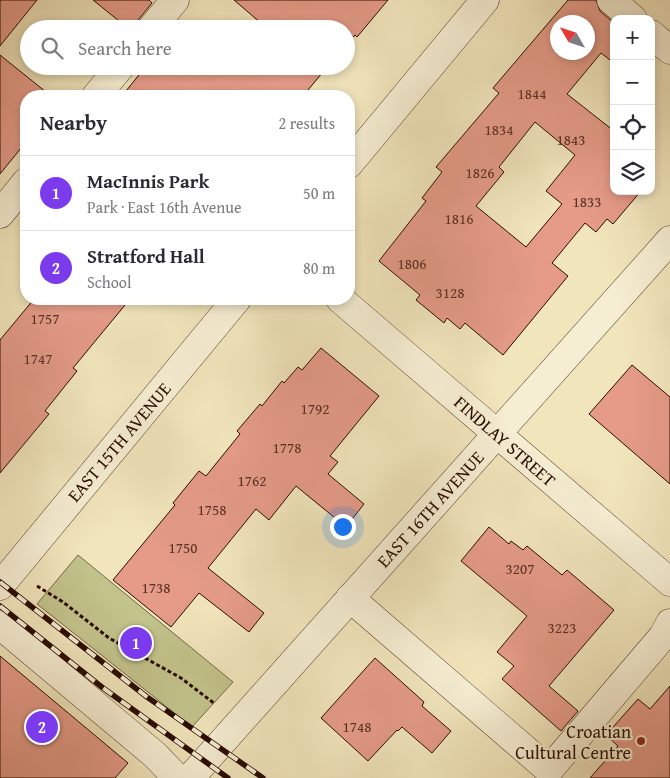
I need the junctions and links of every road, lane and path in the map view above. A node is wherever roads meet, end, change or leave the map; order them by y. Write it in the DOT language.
graph roads {
  1 [pos="175,0"];
  2 [pos="484,0"];
  3 [pos="611,0"];
  4 [pos="628,15"];
  5 [pos="159,20"];
  6 [pos="655,37"];
  7 [pos="670,50"];
  8 [pos="114,75"];
  9 [pos="101,90"];
  10 [pos="355,157"];
  11 [pos="20,189"];
  12 [pos="0,214"];
  13 [pos="670,240"];
  14 [pos="232,305"];
  15 [pos="347,305"];
  16 [pos="497,434"];
  17 [pos="7,578"];
  18 [pos="670,582"];
  19 [pos="350,598"];
  20 [pos="670,623"];
  21 [pos="0,625"];
  22 [pos="238,724"];
  23 [pos="177,778"];
  24 [pos="190,778"];
  1 -- 5 [label="street"];
  2 -- 10 [label="street"];
  3 -- 4 [label="street"];
  6 -- 7 [label="street"];
  8 -- 9 [label="street"];
  11 -- 12 [label="street"];
  13 -- 16 [label="street, EAST 16TH AVENUE"];
  14 -- 17 [label="street, EAST 15TH AVENUE"];
  15 -- 16 [label="street, FINDLAY STREET"];
  16 -- 18 [label="street, FINDLAY STREET"];
  16 -- 19 [label="street, EAST 16TH AVENUE"];
  17 -- 22 [label="path"];
  19 -- 20 [label="street"];
  19 -- 22 [label="street, EAST 16TH AVENUE"];
  21 -- 23 [label="street"];
  22 -- 24 [label="street, EAST 16TH AVENUE"];
}
